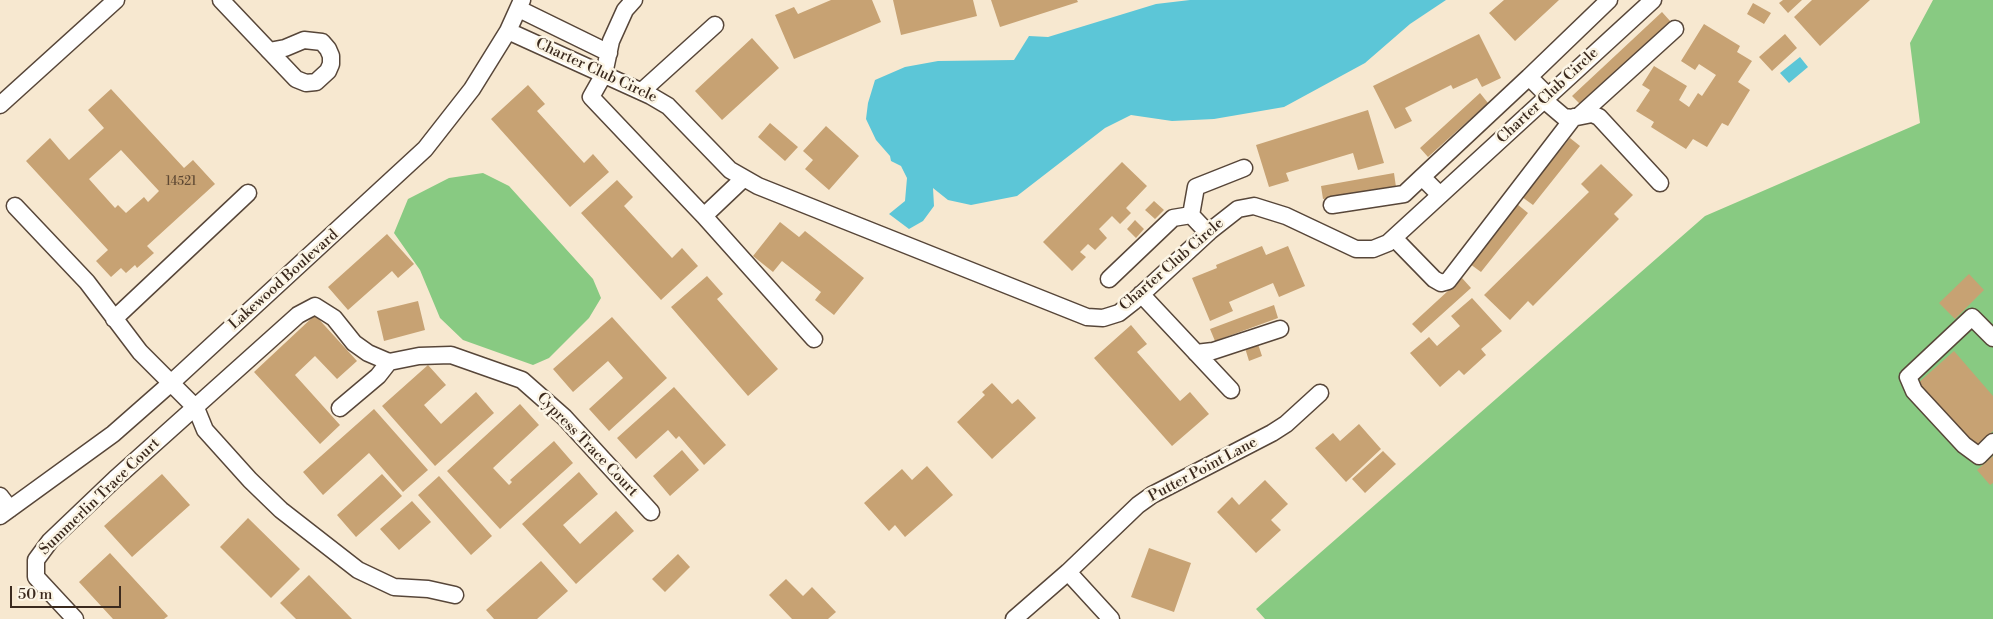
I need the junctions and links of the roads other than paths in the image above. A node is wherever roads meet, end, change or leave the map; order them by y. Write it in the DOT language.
graph roads {
  1 [pos="116,0"];
  2 [pos="221,0"];
  3 [pos="634,0"];
  4 [pos="1609,0"];
  5 [pos="1653,0"];
  6 [pos="520,5"];
  7 [pos="715,25"];
  8 [pos="1675,29"];
  9 [pos="508,30"];
  10 [pos="269,51"];
  11 [pos="609,53"];
  12 [pos="604,74"];
  13 [pos="1529,77"];
  14 [pos="642,91"];
  15 [pos="1546,98"];
  16 [pos="0,105"];
  17 [pos="1576,117"];
  18 [pos="1244,168"];
  19 [pos="1422,177"];
  20 [pos="743,179"];
  21 [pos="1660,183"];
  22 [pos="248,194"];
  23 [pos="1440,195"];
  24 [pos="1332,205"];
  25 [pos="15,206"];
  26 [pos="1191,215"];
  27 [pos="704,216"];
  28 [pos="1208,233"];
  29 [pos="1394,238"];
  30 [pos="1109,279"];
  31 [pos="1141,294"];
  32 [pos="114,319"];
  33 [pos="1280,329"];
  34 [pos="1993,338"];
  35 [pos="814,339"];
  36 [pos="1196,353"];
  37 [pos="389,362"];
  38 [pos="171,383"];
  39 [pos="1231,390"];
  40 [pos="1320,393"];
  41 [pos="196,408"];
  42 [pos="340,408"];
  43 [pos="1993,442"];
  44 [pos="0,496"];
  45 [pos="651,512"];
  46 [pos="5,513"];
  47 [pos="1068,572"];
  48 [pos="454,595"];
  49 [pos="75,619"];
  50 [pos="1014,619"];
  51 [pos="1111,619"];
  1 -- 16 [label="street"];
  2 -- 10 [label="street"];
  3 -- 11 [label="street, Charter Club Circle"];
  4 -- 13 [label="street"];
  5 -- 15 [label="street, Charter Club Circle"];
  6 -- 9 [label="street, Lakewood Boulevard"];
  6 -- 11 [label="street, Charter Club Circle"];
  7 -- 14 [label="street"];
  8 -- 17 [label="street"];
  9 -- 12 [label="street, Charter Club Circle"];
  9 -- 38 [label="street, Lakewood Boulevard"];
  11 -- 12 [label="street"];
  12 -- 14 [label="street, Charter Club Circle"];
  12 -- 27 [label="street"];
  13 -- 15 [label="street"];
  13 -- 19 [label="street"];
  14 -- 20 [label="street, Charter Club Circle"];
  15 -- 17 [label="street"];
  15 -- 23 [label="street, Charter Club Circle"];
  17 -- 21 [label="street"];
  17 -- 29 [label="street"];
  18 -- 26 [label="street"];
  19 -- 23 [label="street"];
  19 -- 24 [label="street"];
  20 -- 27 [label="street"];
  20 -- 31 [label="street, Charter Club Circle"];
  22 -- 32 [label="street"];
  23 -- 29 [label="street, Charter Club Circle"];
  25 -- 32 [label="street"];
  26 -- 28 [label="street"];
  26 -- 30 [label="street"];
  27 -- 35 [label="street"];
  28 -- 29 [label="street, Charter Club Circle"];
  28 -- 31 [label="street, Charter Club Circle"];
  31 -- 36 [label="street"];
  32 -- 38 [label="street"];
  33 -- 36 [label="street"];
  34 -- 43 [label="street"];
  36 -- 39 [label="street"];
  37 -- 41 [label="street"];
  37 -- 42 [label="street"];
  37 -- 45 [label="street, Cypress Trace Court"];
  38 -- 41 [label="street"];
  38 -- 46 [label="street, Lakewood Boulevard"];
  40 -- 47 [label="street, Putter Point Lane"];
  41 -- 48 [label="street"];
  41 -- 49 [label="street, Summerlin Trace Court"];
  44 -- 46 [label="street"];
  47 -- 50 [label="street, Putter Point Lane"];
  47 -- 51 [label="street"];
}
